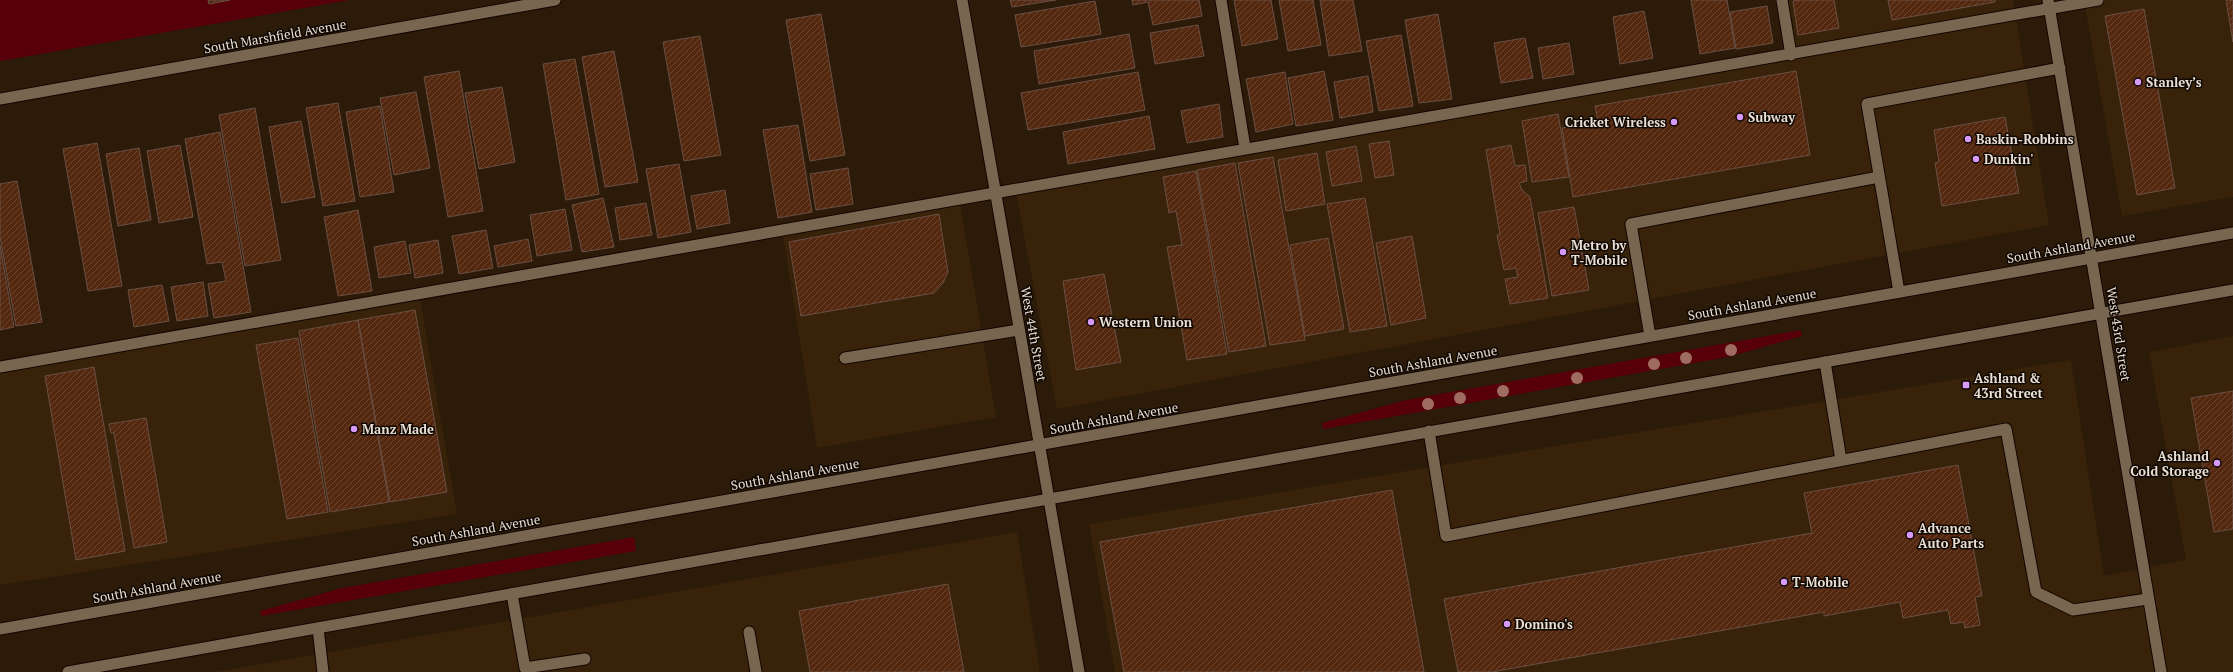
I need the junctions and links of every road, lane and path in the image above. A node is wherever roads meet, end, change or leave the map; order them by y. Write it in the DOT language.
graph roads {
  1 [pos="555,0"];
  2 [pos="962,0"];
  3 [pos="1221,0"];
  4 [pos="1782,0"];
  5 [pos="2098,0"];
  6 [pos="2049,4"];
  7 [pos="1791,54"];
  8 [pos="2060,68"];
  9 [pos="0,99"];
  10 [pos="1245,148"];
  11 [pos="1879,177"];
  12 [pos="995,192"];
  13 [pos="2233,233"];
  14 [pos="2092,258"];
  15 [pos="2233,290"];
  16 [pos="1899,292"];
  17 [pos="2102,313"];
  18 [pos="1019,330"];
  19 [pos="1650,336"];
  20 [pos="845,358"];
  21 [pos="1825,362"];
  22 [pos="0,366"];
  23 [pos="1429,431"];
  24 [pos="1039,445"];
  25 [pos="1841,460"];
  26 [pos="1048,498"];
  27 [pos="512,594"];
  28 [pos="2148,599"];
  29 [pos="318,628"];
  30 [pos="0,630"];
  31 [pos="749,632"];
  32 [pos="585,659"];
  33 [pos="68,672"];
  34 [pos="322,672"];
  35 [pos="756,672"];
  36 [pos="1079,672"];
  37 [pos="2160,672"];
  1 -- 9 [label="main road, South Marshfield Avenue"];
  2 -- 12 [label="main road, West 44th Street"];
  3 -- 10 [label="main road"];
  4 -- 7 [label="main road"];
  5 -- 6 [label="main road"];
  6 -- 7 [label="main road"];
  6 -- 8 [label="main road, West 43rd Street"];
  7 -- 10 [label="main road"];
  8 -- 11 [label="main road"];
  8 -- 14 [label="main road, West 43rd Street"];
  10 -- 12 [label="main road"];
  11 -- 16 [label="main road"];
  11 -- 19 [label="main road"];
  12 -- 18 [label="main road, West 44th Street"];
  12 -- 22 [label="main road"];
  13 -- 14 [label="main road, South Ashland Avenue"];
  14 -- 16 [label="main road, South Ashland Avenue"];
  14 -- 17 [label="main road, West 43rd Street"];
  15 -- 17 [label="main road"];
  16 -- 19 [label="main road, South Ashland Avenue"];
  17 -- 21 [label="main road"];
  17 -- 28 [label="main road, West 43rd Street"];
  18 -- 20 [label="main road"];
  18 -- 24 [label="main road, West 44th Street"];
  19 -- 24 [label="main road, South Ashland Avenue"];
  21 -- 23 [label="main road"];
  21 -- 25 [label="main road"];
  23 -- 25 [label="main road"];
  23 -- 26 [label="main road"];
  24 -- 26 [label="main road, West 44th Street"];
  24 -- 30 [label="main road, South Ashland Avenue"];
  25 -- 28 [label="main road"];
  26 -- 27 [label="main road"];
  26 -- 36 [label="main road, West 44th Street"];
  27 -- 29 [label="main road"];
  27 -- 32 [label="main road"];
  28 -- 37 [label="main road, West 43rd Street"];
  29 -- 33 [label="main road"];
  29 -- 34 [label="main road"];
  31 -- 35 [label="main road"];
}
